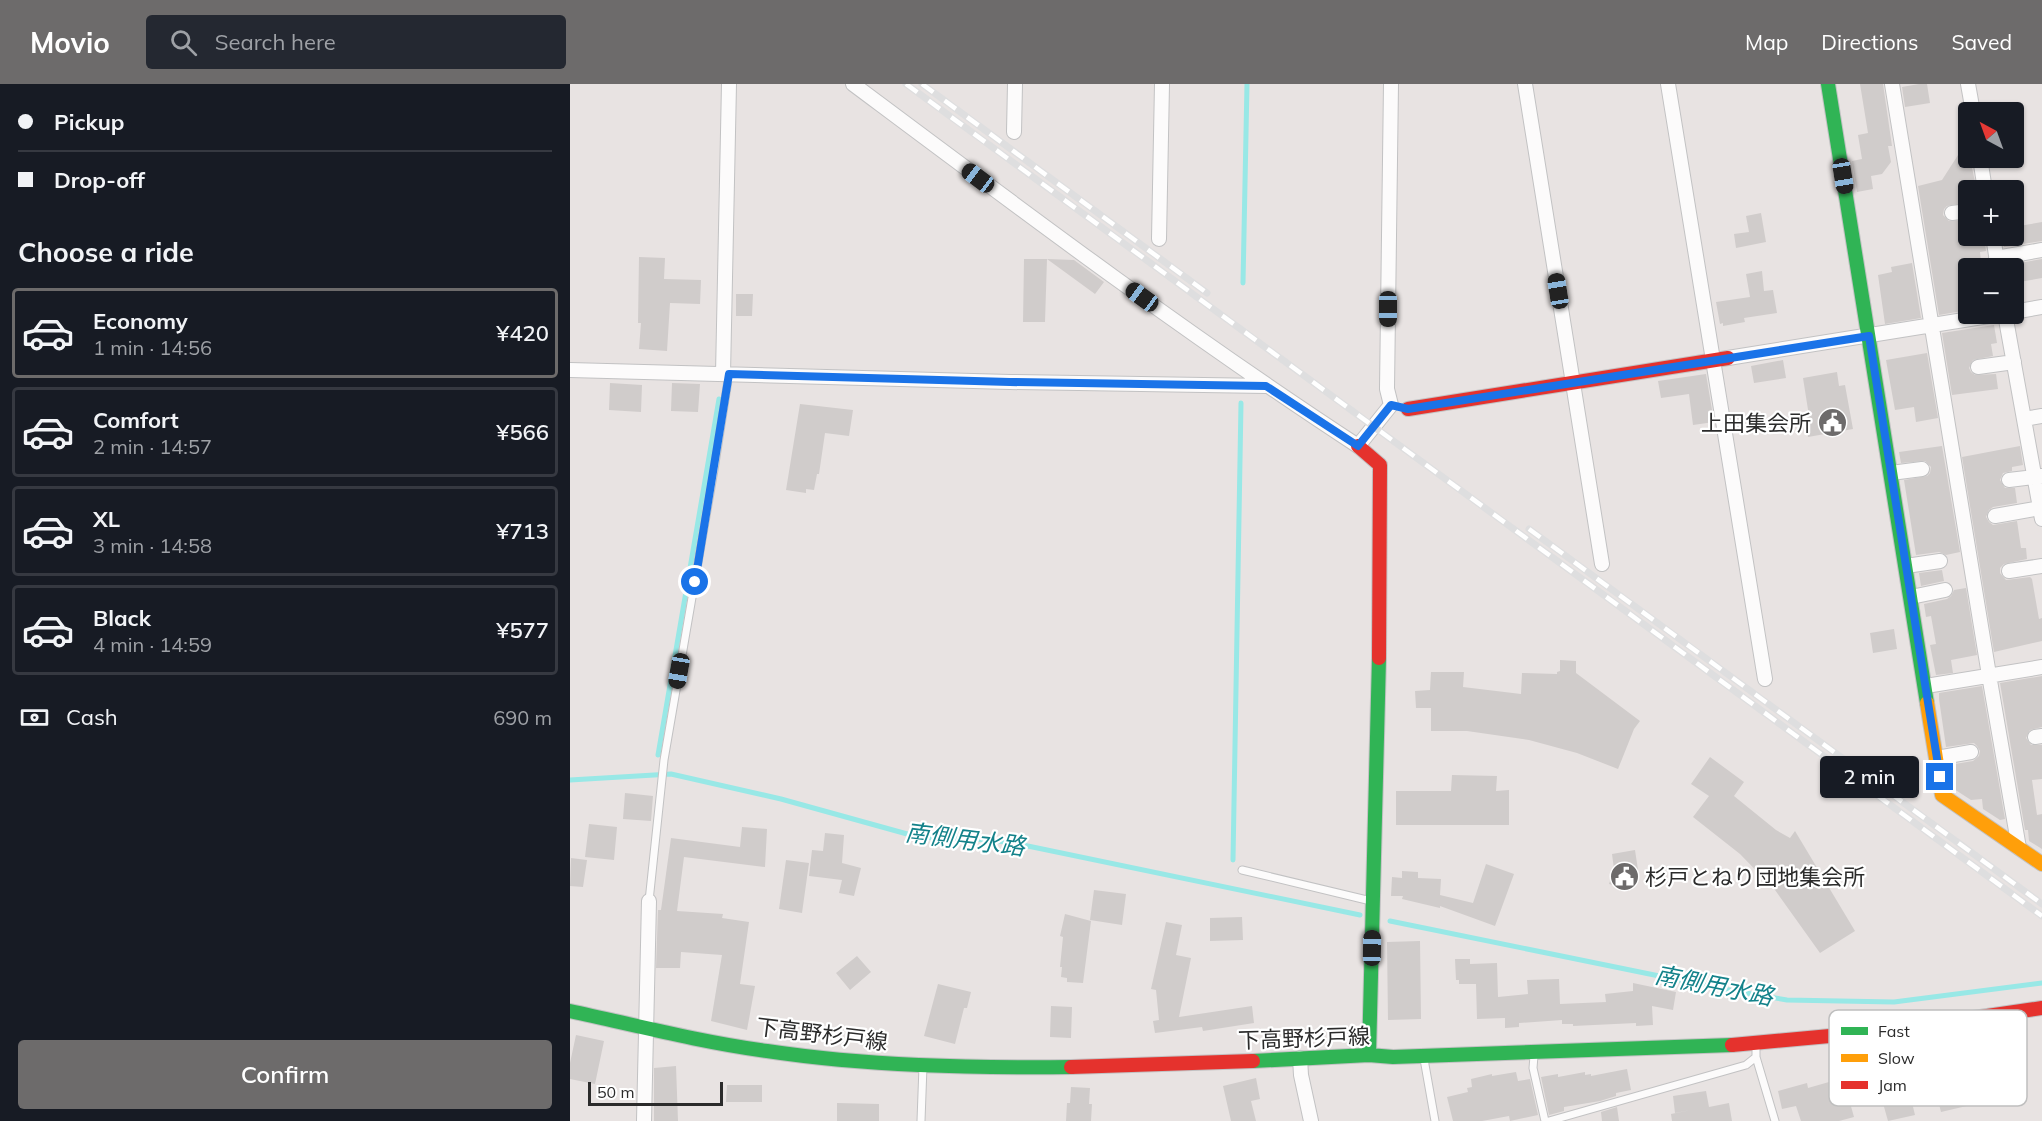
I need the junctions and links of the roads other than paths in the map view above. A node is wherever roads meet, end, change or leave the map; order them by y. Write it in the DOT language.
graph roads {
  1 [pos="729,84"];
  2 [pos="853,84"];
  3 [pos="1015,84"];
  4 [pos="1162,84"];
  5 [pos="1391,84"];
  6 [pos="1525,84"];
  7 [pos="1668,84"];
  8 [pos="1828,84"];
  9 [pos="1892,84"];
  10 [pos="1968,84"];
  11 [pos="1971,102"];
  12 [pos="1014,132"];
  13 [pos="1958,212"];
  14 [pos="1952,213"];
  15 [pos="1159,239"];
  16 [pos="2042,250"];
  17 [pos="2014,258"];
  18 [pos="2042,307"];
  19 [pos="2024,310"];
  20 [pos="1958,322"];
  21 [pos="2005,324"];
  22 [pos="1931,326"];
  23 [pos="1869,336"];
  24 [pos="1713,361"];
  25 [pos="2014,362"];
  26 [pos="1978,367"];
  27 [pos="570,370"];
  28 [pos="726,374"];
  29 [pos="1573,383"];
  30 [pos="1266,386"];
  31 [pos="1391,405"];
  32 [pos="2042,416"];
  33 [pos="2024,419"];
  34 [pos="1358,446"];
  35 [pos="1922,469"];
  36 [pos="1891,473"];
  37 [pos="2038,477"];
  38 [pos="2009,480"];
  39 [pos="2041,514"];
  40 [pos="1995,516"];
  41 [pos="1940,561"];
  42 [pos="1602,564"];
  43 [pos="1906,566"];
  44 [pos="2042,566"];
  45 [pos="2009,571"];
  46 [pos="1945,590"];
  47 [pos="1911,597"];
  48 [pos="2042,667"];
  49 [pos="1989,675"];
  50 [pos="1765,679"];
  51 [pos="1926,686"];
  52 [pos="1971,752"];
  53 [pos="1937,758"];
  54 [pos="2019,848"];
  55 [pos="2042,864"];
  56 [pos="1242,870"];
  57 [pos="649,901"];
  58 [pos="1373,901"];
  59 [pos="2042,1008"];
  60 [pos="2027,1010"];
  61 [pos="570,1011"];
  62 [pos="646,1026"];
  63 [pos="1829,1040"];
  64 [pos="1756,1051"];
  65 [pos="1534,1053"];
  66 [pos="1369,1055"];
  67 [pos="1424,1055"];
  68 [pos="1300,1059"];
  69 [pos="923,1066"];
  70 [pos="644,1121"];
  71 [pos="921,1121"];
  72 [pos="1311,1121"];
  73 [pos="1436,1121"];
  74 [pos="1547,1121"];
  75 [pos="1775,1121"];
  1 -- 28 [label="street"];
  2 -- 30 [label="street"];
  3 -- 12 [label="street"];
  4 -- 15 [label="street"];
  5 -- 31 [label="street"];
  6 -- 29 [label="street"];
  7 -- 24 [label="street"];
  8 -- 23 [label="street"];
  9 -- 22 [label="street"];
  10 -- 11 [label="street"];
  13 -- 14 [label="street"];
  16 -- 17 [label="street"];
  18 -- 19 [label="street"];
  20 -- 22 [label="street"];
  21 -- 25 [label="street"];
  22 -- 23 [label="street"];
  22 -- 49 [label="street"];
  23 -- 24 [label="street"];
  23 -- 36 [label="street"];
  24 -- 29 [label="street"];
  24 -- 50 [label="street"];
  25 -- 26 [label="street"];
  25 -- 33 [label="street"];
  27 -- 28 [label="street"];
  28 -- 30 [label="street"];
  28 -- 57 [label="lane"];
  29 -- 31 [label="street"];
  29 -- 42 [label="street"];
  30 -- 34 [label="street"];
  31 -- 34 [label="street"];
  32 -- 33 [label="street"];
  33 -- 37 [label="street"];
  34 -- 58 [label="street"];
  35 -- 36 [label="street"];
  36 -- 43 [label="street"];
  37 -- 38 [label="street"];
  37 -- 39 [label="street"];
  39 -- 40 [label="street"];
  41 -- 43 [label="street"];
  43 -- 47 [label="street"];
  44 -- 45 [label="street"];
  46 -- 47 [label="street"];
  47 -- 51 [label="street"];
  48 -- 49 [label="street"];
  49 -- 51 [label="street"];
  49 -- 54 [label="street"];
  51 -- 53 [label="street"];
  52 -- 53 [label="street"];
  53 -- 54 [label="street"];
  54 -- 55 [label="street"];
  56 -- 58 [label="lane"];
  57 -- 62 [label="street"];
  58 -- 66 [label="street"];
  59 -- 60 [label="street, 下高野杉戸線"];
  61 -- 62 [label="street, 下高野杉戸線"];
  62 -- 69 [label="street, 下高野杉戸線"];
  62 -- 70 [label="street"];
  63 -- 64 [label="street, 下高野杉戸線"];
  64 -- 65 [label="street, 下高野杉戸線"];
  64 -- 74 [label="lane"];
  64 -- 75 [label="lane"];
  65 -- 67 [label="street, 下高野杉戸線"];
  65 -- 74 [label="lane"];
  66 -- 67 [label="street, 下高野杉戸線"];
  66 -- 68 [label="street, 下高野杉戸線"];
  67 -- 73 [label="lane"];
  68 -- 69 [label="street, 下高野杉戸線"];
  68 -- 72 [label="street"];
  69 -- 71 [label="lane"];
}
